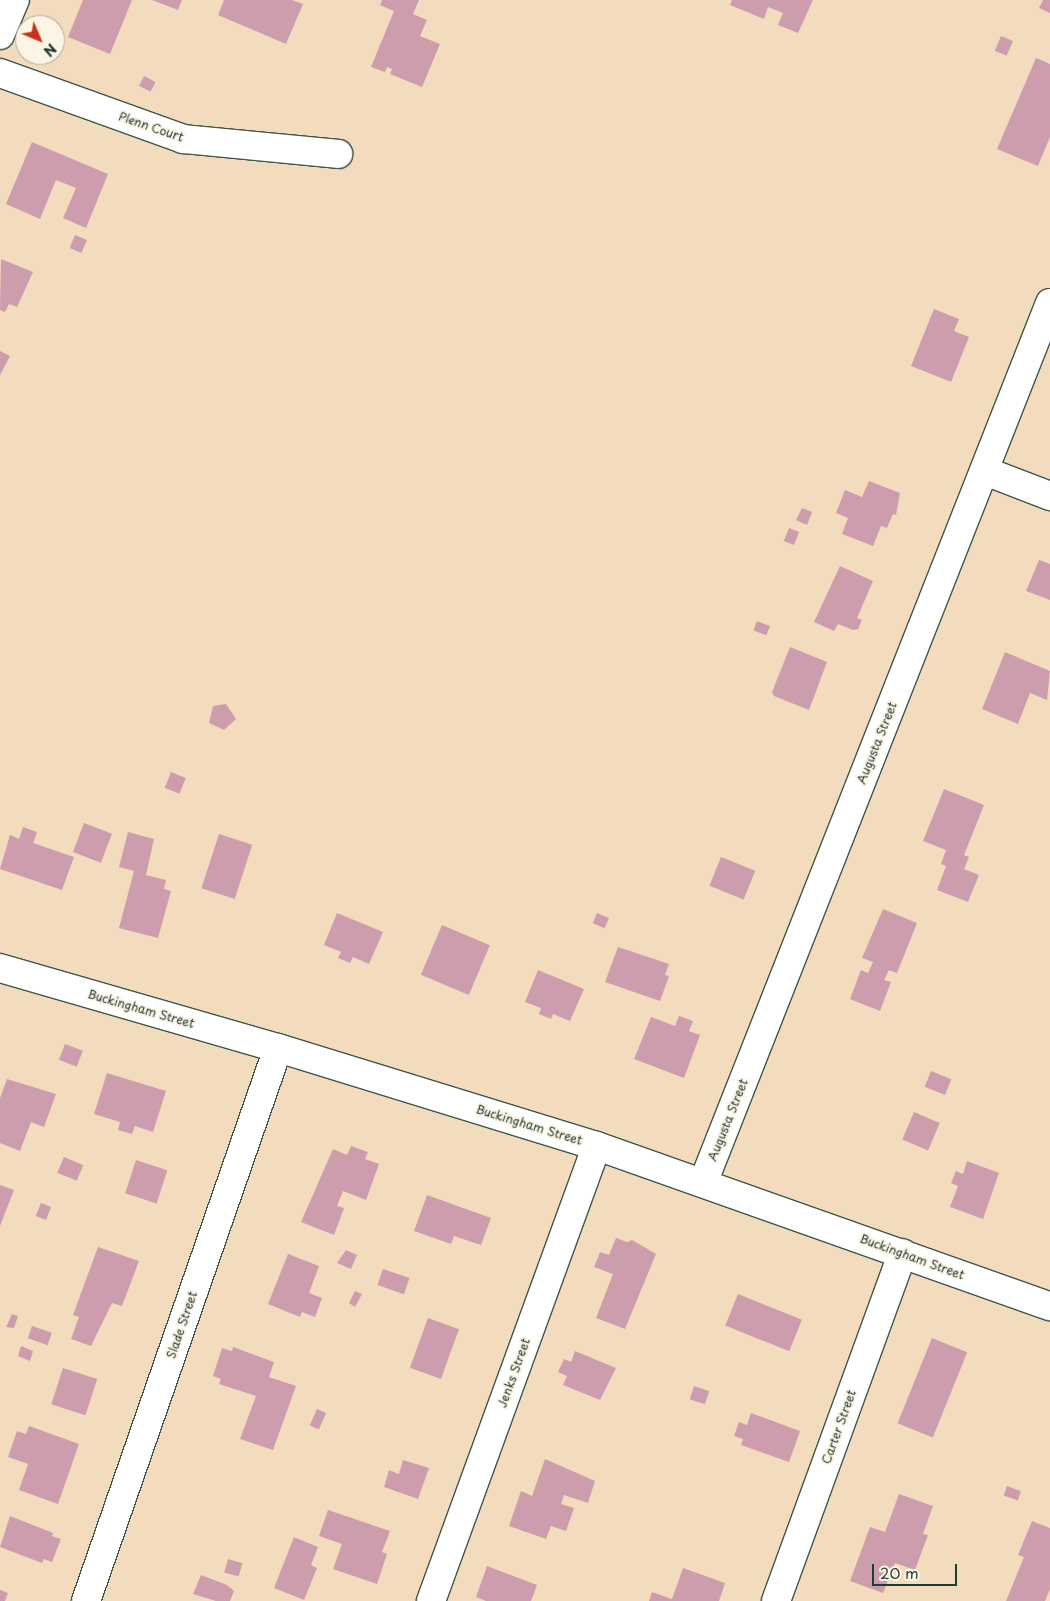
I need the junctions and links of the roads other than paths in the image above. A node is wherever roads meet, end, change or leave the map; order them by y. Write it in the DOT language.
graph roads {
  1 [pos="15,0"];
  2 [pos="0,36"];
  3 [pos="0,73"];
  4 [pos="338,154"];
  5 [pos="1050,303"];
  6 [pos="985,471"];
  7 [pos="1050,496"];
  8 [pos="0,968"];
  9 [pos="278,1048"];
  10 [pos="597,1146"];
  11 [pos="703,1183"];
  12 [pos="903,1254"];
  13 [pos="1050,1306"];
  14 [pos="86,1601"];
  15 [pos="431,1601"];
  16 [pos="776,1601"];
  1 -- 2 [label="street"];
  3 -- 4 [label="street, Plenn Court"];
  5 -- 6 [label="street, Augusta Street"];
  6 -- 7 [label="street"];
  6 -- 11 [label="street, Augusta Street"];
  8 -- 9 [label="street, Buckingham Street"];
  9 -- 10 [label="street, Buckingham Street"];
  9 -- 14 [label="street, Slade Street"];
  10 -- 11 [label="street, Buckingham Street"];
  10 -- 15 [label="street, Jenks Street"];
  11 -- 12 [label="street, Buckingham Street"];
  12 -- 13 [label="street, Buckingham Street"];
  12 -- 16 [label="street, Carter Street"];
}
